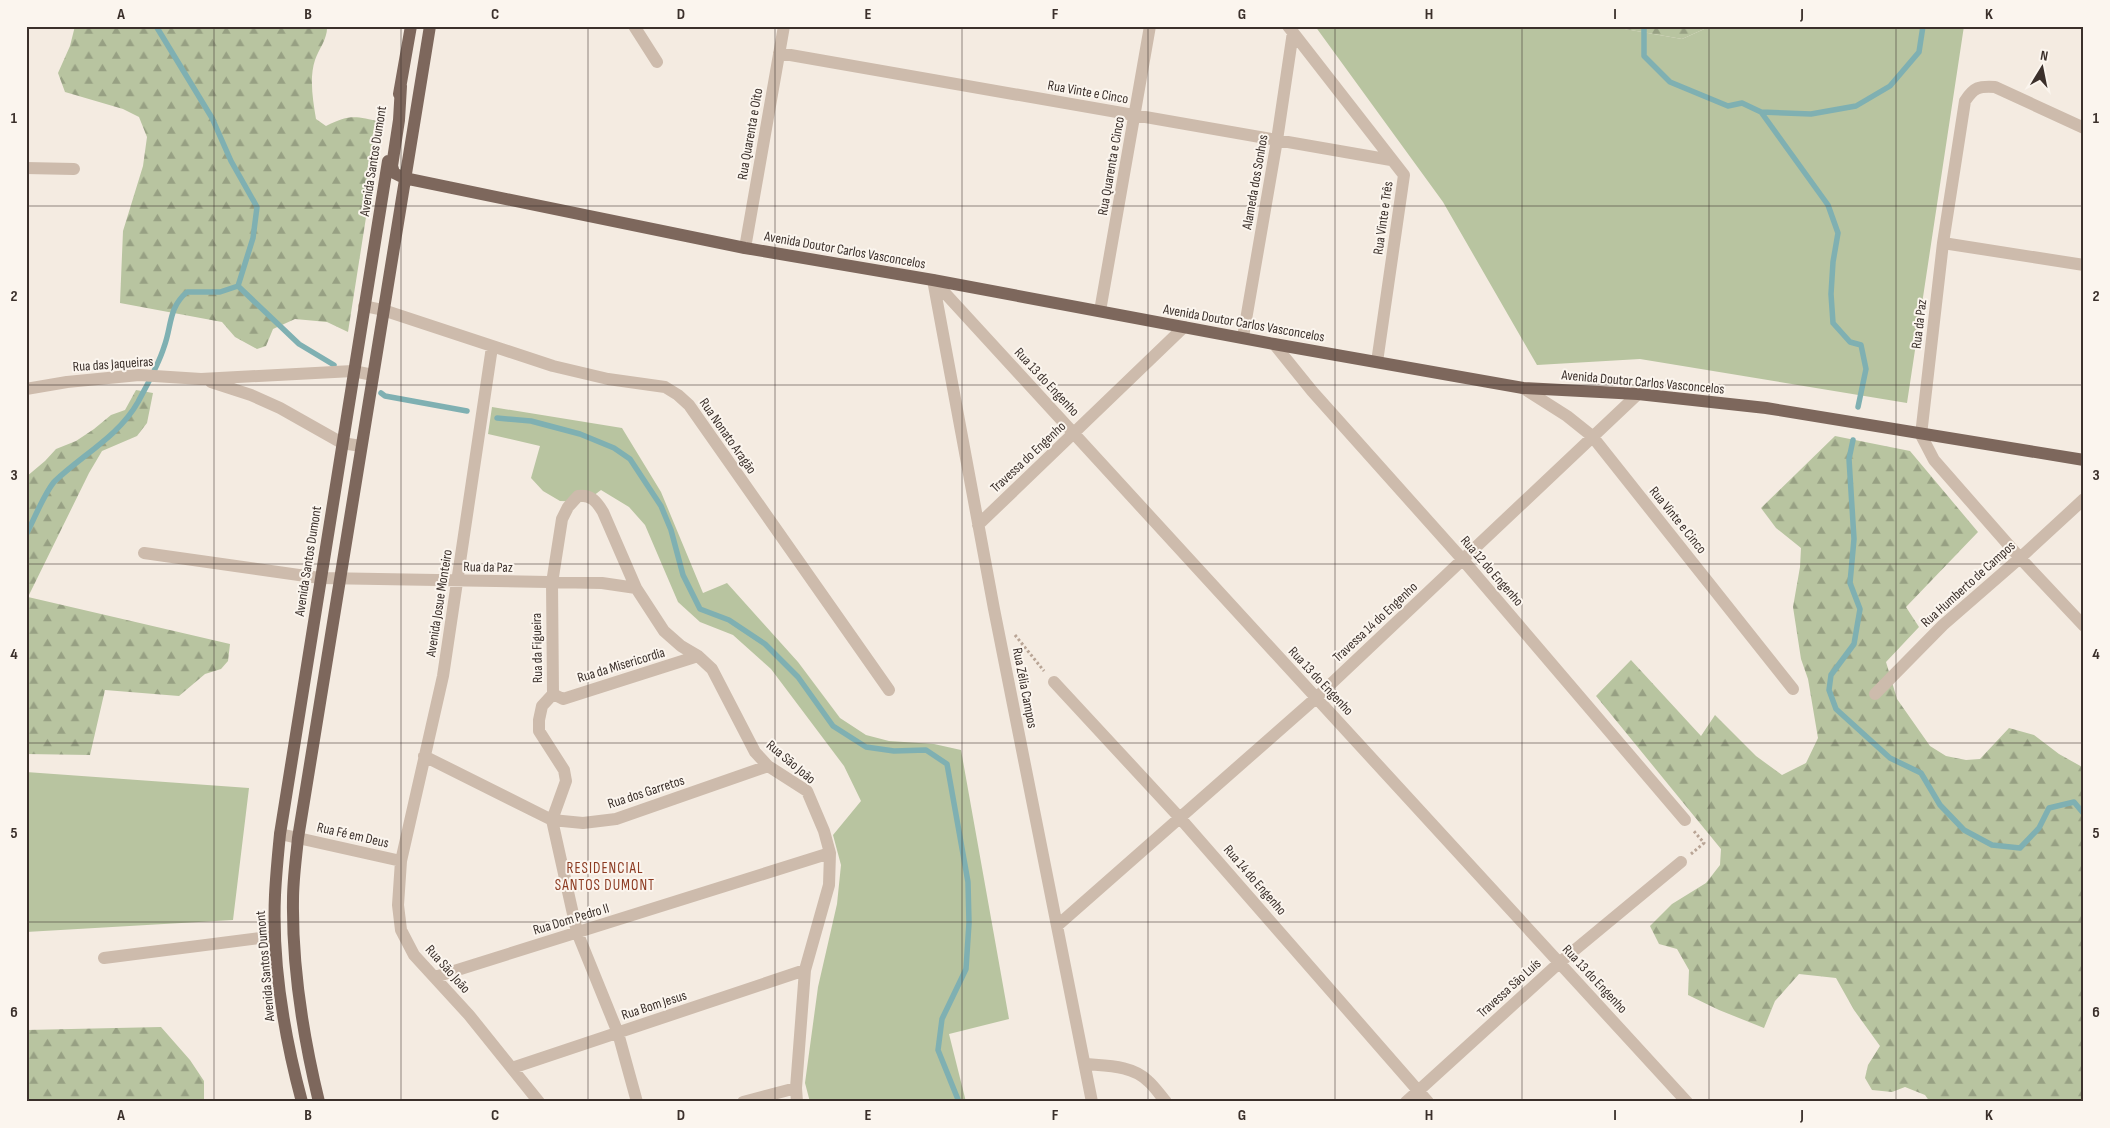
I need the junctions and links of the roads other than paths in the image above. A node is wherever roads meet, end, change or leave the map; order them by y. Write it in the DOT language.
graph roads {
  1 [pos="411,26"];
  2 [pos="430,26"];
  3 [pos="634,26"];
  4 [pos="784,26"];
  5 [pos="1150,26"];
  6 [pos="1290,29"];
  7 [pos="779,53"];
  8 [pos="657,62"];
  9 [pos="401,86"];
  10 [pos="1135,115"];
  11 [pos="2084,128"];
  12 [pos="1277,140"];
  13 [pos="1391,160"];
  14 [pos="26,168"];
  15 [pos="74,169"];
  16 [pos="404,178"];
  17 [pos="1943,243"];
  18 [pos="745,248"];
  19 [pos="2084,265"];
  20 [pos="933,280"];
  21 [pos="364,306"];
  22 [pos="383,310"];
  23 [pos="1100,311"];
  24 [pos="1184,327"];
  25 [pos="1243,337"];
  26 [pos="1274,344"];
  27 [pos="492,347"];
  28 [pos="1377,362"];
  29 [pos="353,371"];
  30 [pos="373,375"];
  31 [pos="201,378"];
  32 [pos="1523,388"];
  33 [pos="26,389"];
  34 [pos="1638,394"];
  35 [pos="1074,434"];
  36 [pos="1921,435"];
  37 [pos="1592,436"];
  38 [pos="342,443"];
  39 [pos="361,446"];
  40 [pos="2084,460"];
  41 [pos="581,496"];
  42 [pos="2084,499"];
  43 [pos="978,525"];
  44 [pos="144,553"];
  45 [pos="2020,558"];
  46 [pos="1463,560"];
  47 [pos="320,578"];
  48 [pos="339,580"];
  49 [pos="457,582"];
  50 [pos="552,583"];
  51 [pos="636,588"];
  52 [pos="2084,626"];
  53 [pos="698,656"];
  54 [pos="1054,682"];
  55 [pos="1793,689"];
  56 [pos="889,690"];
  57 [pos="553,694"];
  58 [pos="1875,694"];
  59 [pos="1316,698"];
  60 [pos="424,756"];
  61 [pos="768,766"];
  62 [pos="1180,818"];
  63 [pos="552,820"];
  64 [pos="1685,820"];
  65 [pos="280,834"];
  66 [pos="298,838"];
  67 [pos="830,853"];
  68 [pos="401,861"];
  69 [pos="1681,862"];
  70 [pos="1058,925"];
  71 [pos="577,932"];
  72 [pos="275,936"];
  73 [pos="104,958"];
  74 [pos="1559,963"];
  75 [pos="805,970"];
  76 [pos="435,977"];
  77 [pos="618,1033"];
  78 [pos="1085,1064"];
  79 [pos="512,1068"];
  80 [pos="796,1088"];
  81 [pos="1418,1091"];
  82 [pos="302,1102"];
  83 [pos="319,1102"];
  84 [pos="539,1102"];
  85 [pos="638,1102"];
  86 [pos="743,1102"];
  87 [pos="797,1102"];
  88 [pos="1092,1102"];
  89 [pos="1166,1102"];
  90 [pos="1406,1102"];
  91 [pos="1428,1102"];
  92 [pos="1686,1102"];
  1 -- 9 [label="main road, Avenida Santos Dumont"];
  2 -- 16 [label="main road"];
  3 -- 8 [label="street"];
  4 -- 7 [label="street, Rua Quarenta e Oito"];
  5 -- 10 [label="street, Rua Quarenta e Cinco"];
  6 -- 12 [label="street, Alameda dos Sonhos"];
  6 -- 13 [label="street, Rua Vinte e Três"];
  7 -- 10 [label="street, Rua Vinte e Cinco"];
  7 -- 18 [label="street, Rua Quarenta e Oito"];
  9 -- 16 [label="main road"];
  9 -- 21 [label="main road, Avenida Santos Dumont"];
  10 -- 12 [label="street, Rua Vinte e Cinco"];
  10 -- 23 [label="street, Rua Quarenta e Cinco"];
  11 -- 17 [label="street, Rua da Paz"];
  12 -- 13 [label="street, Rua Vinte e Cinco"];
  12 -- 25 [label="street, Alameda dos Sonhos"];
  13 -- 28 [label="street, Rua Vinte e Três"];
  14 -- 15 [label="street"];
  16 -- 18 [label="main road, Avenida Doutor Carlos Vasconcelos"];
  16 -- 22 [label="main road"];
  17 -- 19 [label="street"];
  17 -- 36 [label="street, Rua da Paz"];
  18 -- 20 [label="main road, Avenida Doutor Carlos Vasconcelos"];
  20 -- 23 [label="main road, Avenida Doutor Carlos Vasconcelos"];
  20 -- 35 [label="street, Rua 13 do Engenho"];
  20 -- 43 [label="street, Rua Zélia Campos"];
  21 -- 22 [label="street, Rua Nonato Aragão"];
  21 -- 29 [label="main road, Avenida Santos Dumont"];
  22 -- 27 [label="street, Rua Nonato Aragão"];
  22 -- 30 [label="main road"];
  23 -- 24 [label="main road, Avenida Doutor Carlos Vasconcelos"];
  24 -- 25 [label="main road, Avenida Doutor Carlos Vasconcelos"];
  24 -- 35 [label="street, Travessa do Engenho"];
  25 -- 26 [label="main road, Avenida Doutor Carlos Vasconcelos"];
  26 -- 28 [label="main road, Avenida Doutor Carlos Vasconcelos"];
  26 -- 46 [label="street, Rua 12 do Engenho"];
  27 -- 49 [label="street, Avenida Josue Monteiro"];
  27 -- 56 [label="street, Rua Nonato Aragão"];
  28 -- 32 [label="main road, Avenida Doutor Carlos Vasconcelos"];
  29 -- 30 [label="street, Rua das Jaqueiras"];
  29 -- 31 [label="street, Rua das Jaqueiras"];
  29 -- 38 [label="main road, Avenida Santos Dumont"];
  30 -- 39 [label="main road"];
  31 -- 33 [label="street, Rua das Jaqueiras"];
  31 -- 38 [label="street, Rua das Jaqueiras"];
  32 -- 34 [label="main road, Avenida Doutor Carlos Vasconcelos"];
  32 -- 37 [label="street, Rua Vinte e Cinco"];
  34 -- 36 [label="main road, Avenida Doutor Carlos Vasconcelos"];
  34 -- 37 [label="street, Travessa 14 do Engenho"];
  35 -- 43 [label="street, Travessa do Engenho"];
  35 -- 59 [label="street, Rua 13 do Engenho"];
  36 -- 40 [label="main road, Avenida Doutor Carlos Vasconcelos"];
  36 -- 45 [label="street"];
  37 -- 46 [label="street, Travessa 14 do Engenho"];
  37 -- 55 [label="street, Rua Vinte e Cinco"];
  38 -- 39 [label="street, Rua das Jaqueiras"];
  38 -- 47 [label="main road, Avenida Santos Dumont"];
  39 -- 48 [label="main road"];
  41 -- 50 [label="street, Rua da Figueira"];
  41 -- 51 [label="street, Rua São João"];
  42 -- 45 [label="street, Rua Humberto de Campos"];
  43 -- 70 [label="street, Rua Zélia Campos"];
  44 -- 47 [label="street, Rua da Paz"];
  45 -- 52 [label="street"];
  45 -- 58 [label="street, Rua Humberto de Campos"];
  46 -- 59 [label="street, Travessa 14 do Engenho"];
  46 -- 64 [label="street, Rua 12 do Engenho"];
  47 -- 48 [label="street, Rua da Paz"];
  47 -- 65 [label="main road, Avenida Santos Dumont"];
  48 -- 49 [label="street, Rua da Paz"];
  48 -- 66 [label="main road"];
  49 -- 50 [label="street, Rua da Paz"];
  49 -- 60 [label="street, Avenida Josue Monteiro"];
  50 -- 51 [label="street, Rua da Paz"];
  50 -- 57 [label="street, Rua da Figueira"];
  51 -- 53 [label="street, Rua São João"];
  53 -- 57 [label="street, Rua da Misericordia"];
  53 -- 61 [label="street, Rua São João"];
  54 -- 62 [label="street, Rua 14 do Engenho"];
  57 -- 63 [label="street, Rua da Figueira"];
  59 -- 62 [label="street, Travessa 14 do Engenho"];
  59 -- 74 [label="street, Rua 13 do Engenho"];
  60 -- 63 [label="street, Rua dos Garretos"];
  60 -- 68 [label="street, Avenida Josue Monteiro"];
  61 -- 63 [label="street, Rua dos Garretos"];
  61 -- 67 [label="street, Rua São João"];
  62 -- 70 [label="street, Travessa 14 do Engenho"];
  62 -- 81 [label="street, Rua 14 do Engenho"];
  63 -- 71 [label="street"];
  65 -- 66 [label="street, Rua Fé em Deus"];
  65 -- 72 [label="main road, Avenida Santos Dumont"];
  66 -- 68 [label="street, Rua Fé em Deus"];
  66 -- 83 [label="main road"];
  67 -- 71 [label="street, Rua Dom Pedro II"];
  67 -- 75 [label="street, Rua São João"];
  68 -- 76 [label="street, Rua São João"];
  69 -- 74 [label="street, Travessa São Luís"];
  70 -- 78 [label="street, Rua Zélia Campos"];
  71 -- 76 [label="street, Rua Dom Pedro II"];
  71 -- 77 [label="street"];
  72 -- 73 [label="street"];
  72 -- 82 [label="main road, Avenida Santos Dumont"];
  74 -- 81 [label="street, Travessa São Luís"];
  74 -- 92 [label="street, Rua 13 do Engenho"];
  75 -- 77 [label="street, Rua Bom Jesus"];
  75 -- 80 [label="street, Rua São João"];
  76 -- 79 [label="street, Rua São João"];
  77 -- 79 [label="street, Rua Bom Jesus"];
  77 -- 85 [label="street"];
  78 -- 88 [label="street, Rua Zélia Campos"];
  78 -- 89 [label="street"];
  79 -- 84 [label="street, Rua São João"];
  80 -- 86 [label="street"];
  80 -- 87 [label="street, Rua São João"];
  81 -- 90 [label="street, Travessa São Luís"];
  81 -- 91 [label="street, Rua 14 do Engenho"];
}
